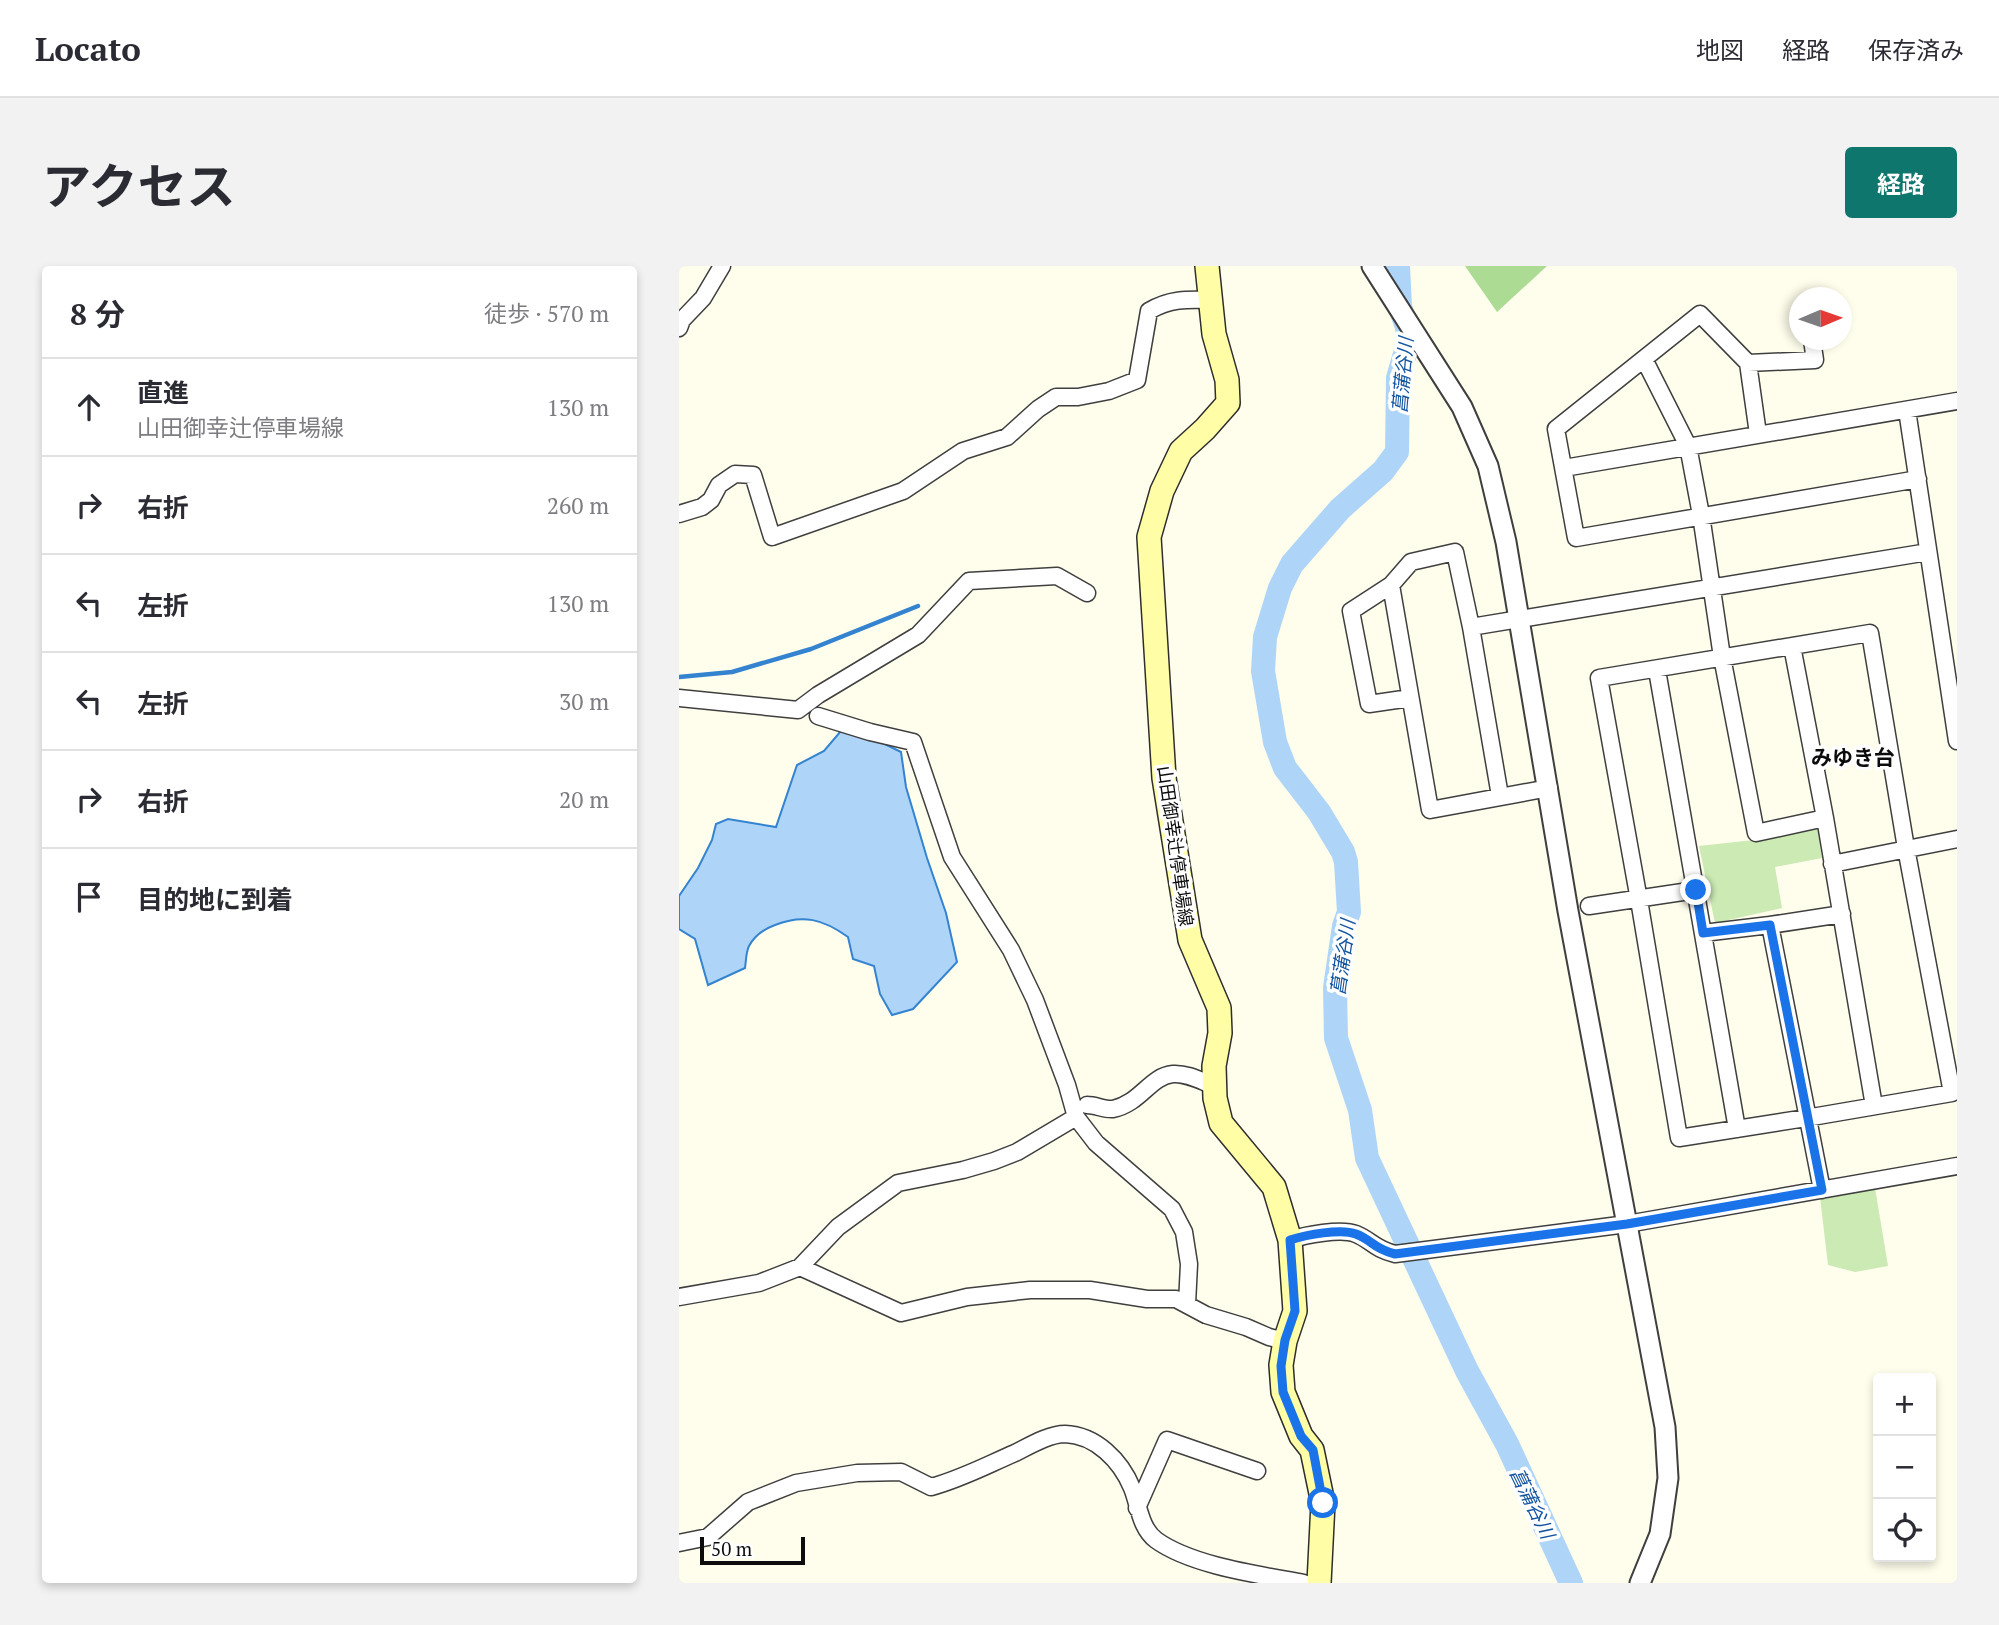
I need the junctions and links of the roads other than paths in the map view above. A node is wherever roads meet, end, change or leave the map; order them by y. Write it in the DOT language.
graph roads {
  1 [pos="722,266"];
  2 [pos="1207,266"];
  3 [pos="1372,266"];
  4 [pos="1210,300"];
  5 [pos="679,328"];
  6 [pos="1814,350"];
  7 [pos="1644,359"];
  8 [pos="1748,363"];
  9 [pos="1957,401"];
  10 [pos="1907,410"];
  11 [pos="1758,434"];
  12 [pos="1688,446"];
  13 [pos="1564,468"];
  14 [pos="1918,479"];
  15 [pos="679,514"];
  16 [pos="1701,515"];
  17 [pos="1928,552"];
  18 [pos="1391,585"];
  19 [pos="1713,589"];
  20 [pos="1087,593"];
  21 [pos="1518,620"];
  22 [pos="1471,627"];
  23 [pos="1792,646"];
  24 [pos="1722,657"];
  25 [pos="1657,670"];
  26 [pos="1953,680"];
  27 [pos="680,696"];
  28 [pos="1410,698"];
  29 [pos="818,716"];
  30 [pos="1957,741"];
  31 [pos="1549,788"];
  32 [pos="1500,796"];
  33 [pos="1825,818"];
  34 [pos="1957,839"];
  35 [pos="1906,848"];
  36 [pos="1832,864"];
  37 [pos="1696,890"];
  38 [pos="1639,900"];
  39 [pos="1589,906"];
  40 [pos="1842,914"];
  41 [pos="1770,925"];
  42 [pos="1703,933"];
  43 [pos="1214,1086"];
  44 [pos="1874,1106"];
  45 [pos="1081,1111"];
  46 [pos="1806,1118"];
  47 [pos="1737,1129"];
  48 [pos="1957,1166"];
  49 [pos="1822,1190"];
  50 [pos="1627,1224"];
  51 [pos="1290,1240"];
  52 [pos="800,1267"];
  53 [pos="679,1297"];
  54 [pos="1187,1304"];
  55 [pos="1285,1340"];
  56 [pos="1257,1471"];
  57 [pos="1137,1508"];
  58 [pos="679,1543"];
  59 [pos="1304,1583"];
  60 [pos="1319,1583"];
  61 [pos="1640,1583"];
  1 -- 5 [label="street"];
  2 -- 4 [label="main road, 山田御幸辻停車場線"];
  3 -- 21 [label="street"];
  4 -- 15 [label="street"];
  4 -- 43 [label="main road, 山田御幸辻停車場線"];
  6 -- 8 [label="street"];
  7 -- 8 [label="street"];
  7 -- 12 [label="street"];
  7 -- 13 [label="street"];
  8 -- 11 [label="street"];
  9 -- 10 [label="street"];
  10 -- 11 [label="street"];
  10 -- 14 [label="street"];
  11 -- 12 [label="street"];
  12 -- 13 [label="street"];
  12 -- 16 [label="street"];
  13 -- 16 [label="street"];
  14 -- 16 [label="street"];
  14 -- 17 [label="street"];
  16 -- 19 [label="street"];
  17 -- 19 [label="street"];
  17 -- 26 [label="street"];
  18 -- 22 [label="street"];
  18 -- 28 [label="street"];
  18 -- 28 [label="street"];
  19 -- 21 [label="street"];
  19 -- 24 [label="street"];
  20 -- 27 [label="street"];
  21 -- 22 [label="street"];
  21 -- 31 [label="street"];
  22 -- 32 [label="street"];
  23 -- 24 [label="street"];
  23 -- 33 [label="street"];
  23 -- 35 [label="street"];
  24 -- 25 [label="street"];
  24 -- 33 [label="street"];
  25 -- 37 [label="street"];
  25 -- 38 [label="street"];
  26 -- 30 [label="street"];
  28 -- 32 [label="street"];
  29 -- 45 [label="street"];
  31 -- 32 [label="street"];
  31 -- 50 [label="street"];
  33 -- 36 [label="street"];
  34 -- 35 [label="street"];
  35 -- 36 [label="street"];
  35 -- 44 [label="street"];
  36 -- 40 [label="street"];
  37 -- 38 [label="street"];
  37 -- 42 [label="street"];
  38 -- 39 [label="street"];
  38 -- 47 [label="street"];
  40 -- 41 [label="street"];
  40 -- 44 [label="street"];
  41 -- 42 [label="street"];
  41 -- 46 [label="street"];
  42 -- 47 [label="street"];
  43 -- 45 [label="street"];
  43 -- 51 [label="main road, 山田御幸辻停車場線"];
  44 -- 46 [label="street"];
  45 -- 52 [label="street"];
  45 -- 54 [label="street"];
  46 -- 47 [label="street"];
  46 -- 49 [label="street"];
  48 -- 49 [label="street"];
  49 -- 50 [label="street"];
  50 -- 51 [label="street"];
  50 -- 61 [label="street"];
  51 -- 55 [label="main road, 山田御幸辻停車場線"];
  52 -- 53 [label="street"];
  52 -- 54 [label="street"];
  54 -- 55 [label="street"];
  55 -- 60 [label="main road, 山田御幸辻停車場線"];
  56 -- 57 [label="street"];
  57 -- 58 [label="street"];
  57 -- 59 [label="street"];
}
